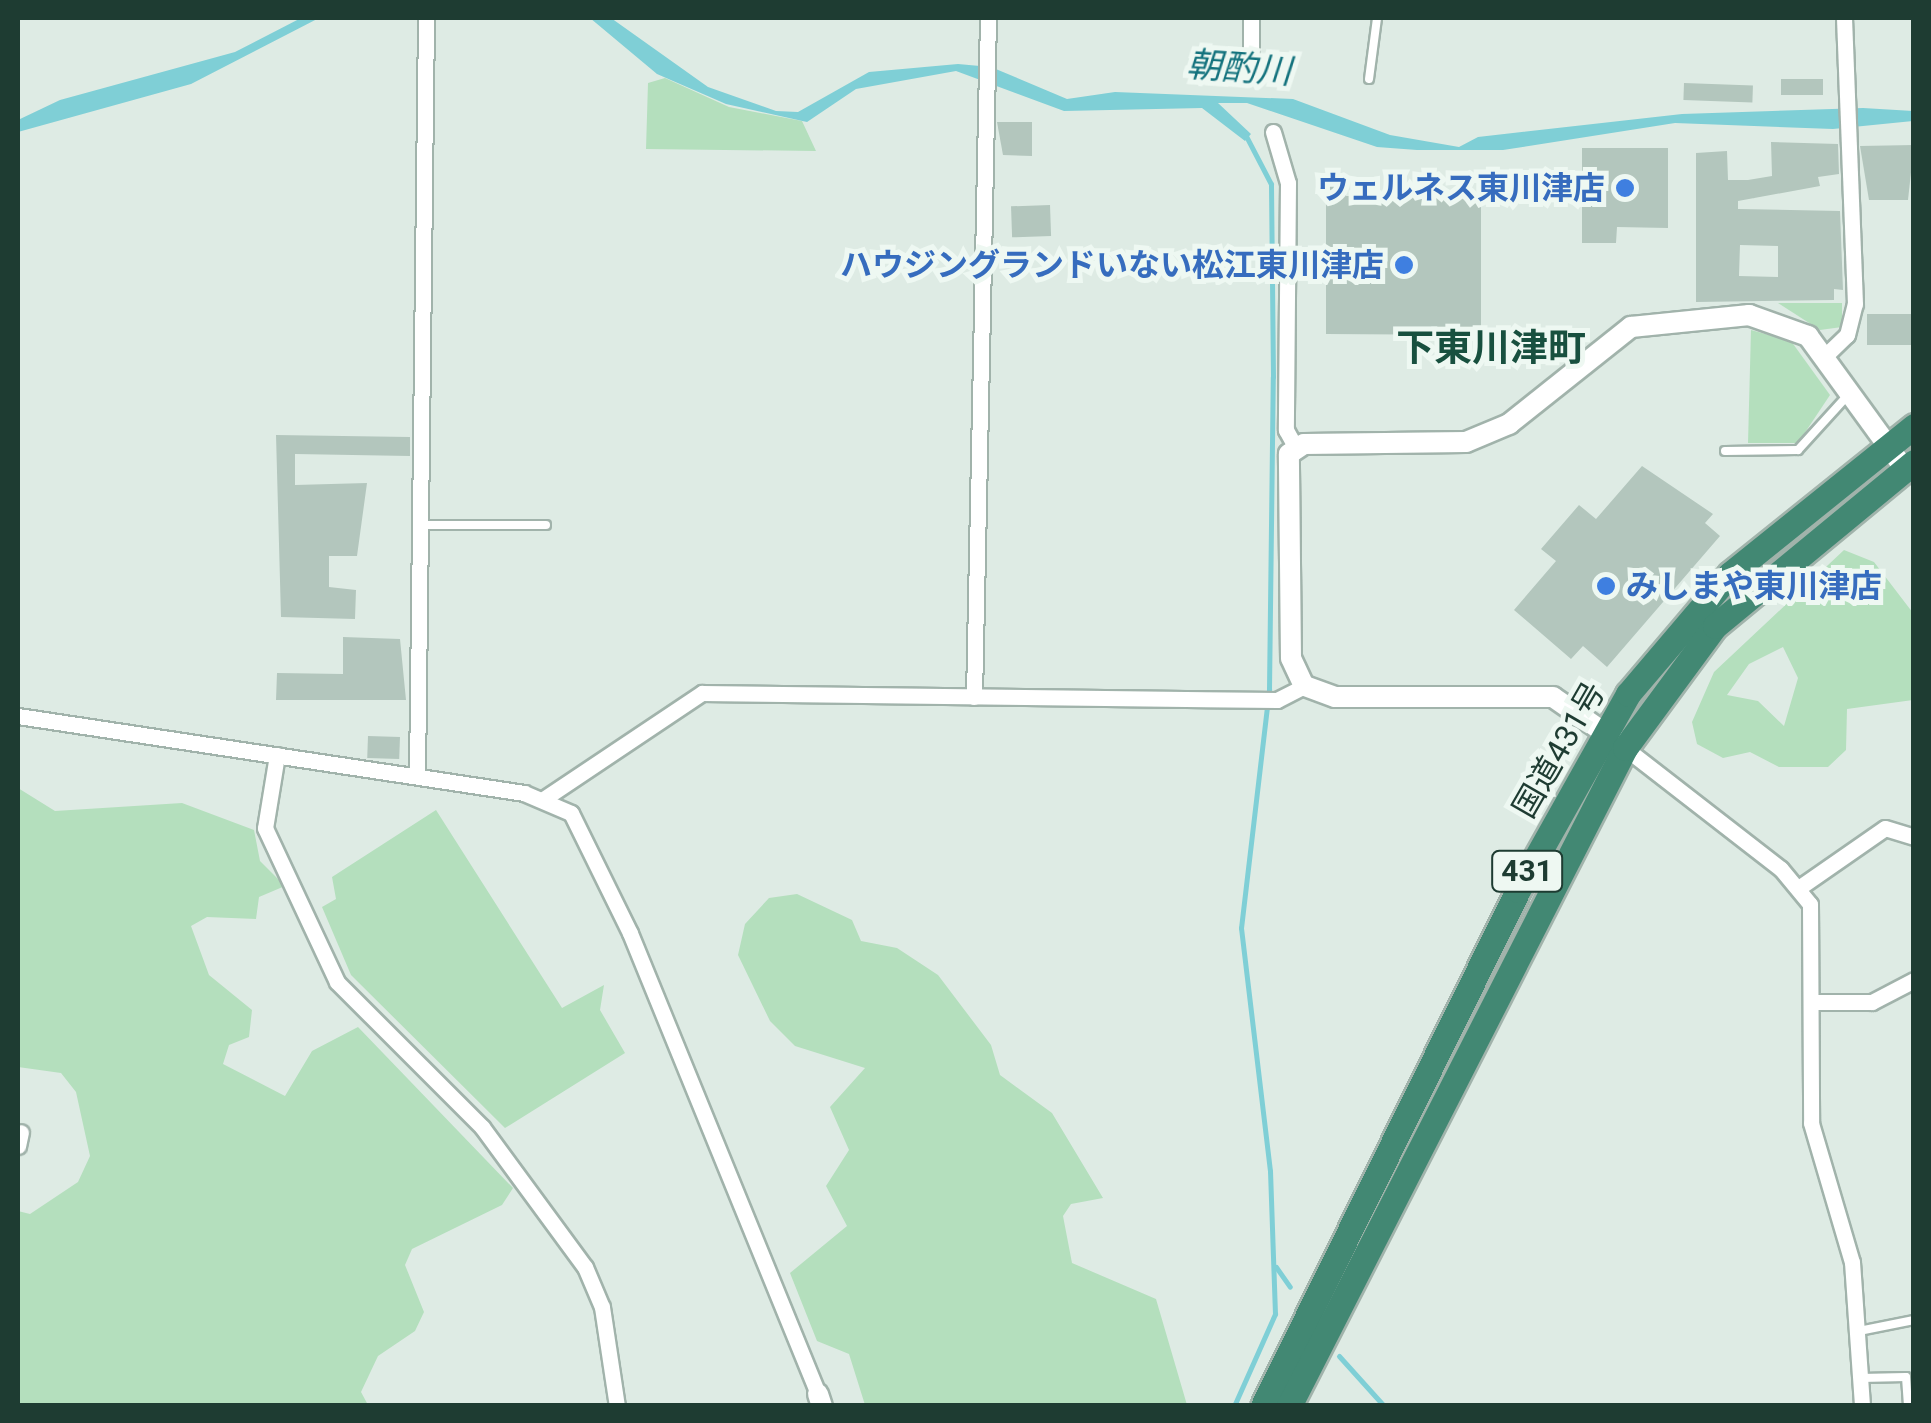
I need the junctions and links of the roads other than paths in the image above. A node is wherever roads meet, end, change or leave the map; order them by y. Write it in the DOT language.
graph roads {
  1 [pos="426,18"];
  2 [pos="988,18"];
  3 [pos="1251,18"];
  4 [pos="1377,18"];
  5 [pos="1844,18"];
  6 [pos="1251,51"];
  7 [pos="1369,79"];
  8 [pos="1273,132"];
  9 [pos="1826,355"];
  10 [pos="1852,392"];
  11 [pos="1914,426"];
  12 [pos="1887,444"];
  13 [pos="1296,448"];
  14 [pos="1725,451"];
  15 [pos="1908,465"];
  16 [pos="418,525"];
  17 [pos="546,525"];
  18 [pos="1304,686"];
  19 [pos="974,696"];
  20 [pos="18,716"];
  21 [pos="1614,740"];
  22 [pos="277,755"];
  23 [pos="417,776"];
  24 [pos="545,798"];
  25 [pos="1914,837"];
  26 [pos="1800,887"];
  27 [pos="1914,980"];
  28 [pos="1815,1002"];
  29 [pos="1914,1320"];
  30 [pos="1859,1331"];
  31 [pos="1860,1378"];
  32 [pos="820,1400"];
  33 [pos="617,1406"];
  34 [pos="1262,1406"];
  35 [pos="1289,1406"];
  36 [pos="1862,1406"];
  37 [pos="1908,1406"];
  1 -- 16 [label="street"];
  2 -- 19 [label="street"];
  3 -- 6 [label="street"];
  4 -- 7 [label="lane"];
  5 -- 9 [label="street"];
  8 -- 13 [label="street"];
  9 -- 10 [label="street"];
  9 -- 13 [label="street"];
  10 -- 12 [label="street"];
  10 -- 14 [label="lane"];
  11 -- 12 [label="highway, 国道431号 / 431"];
  12 -- 15 [label="street"];
  12 -- 21 [label="highway, 国道431号 / 431"];
  13 -- 18 [label="street"];
  15 -- 21 [label="highway, 国道431号 / 431"];
  16 -- 17 [label="lane"];
  16 -- 23 [label="street"];
  18 -- 19 [label="street"];
  18 -- 21 [label="street"];
  19 -- 24 [label="street"];
  20 -- 22 [label="street"];
  21 -- 26 [label="street"];
  21 -- 34 [label="highway, 国道431号 / 431"];
  21 -- 35 [label="highway, 国道431号 / 431"];
  22 -- 23 [label="street"];
  22 -- 33 [label="street"];
  23 -- 24 [label="street"];
  24 -- 32 [label="street"];
  25 -- 26 [label="street"];
  26 -- 28 [label="street"];
  27 -- 28 [label="street"];
  28 -- 30 [label="street"];
  29 -- 30 [label="lane"];
  30 -- 31 [label="street"];
  31 -- 36 [label="street"];
  31 -- 37 [label="lane"];
}
